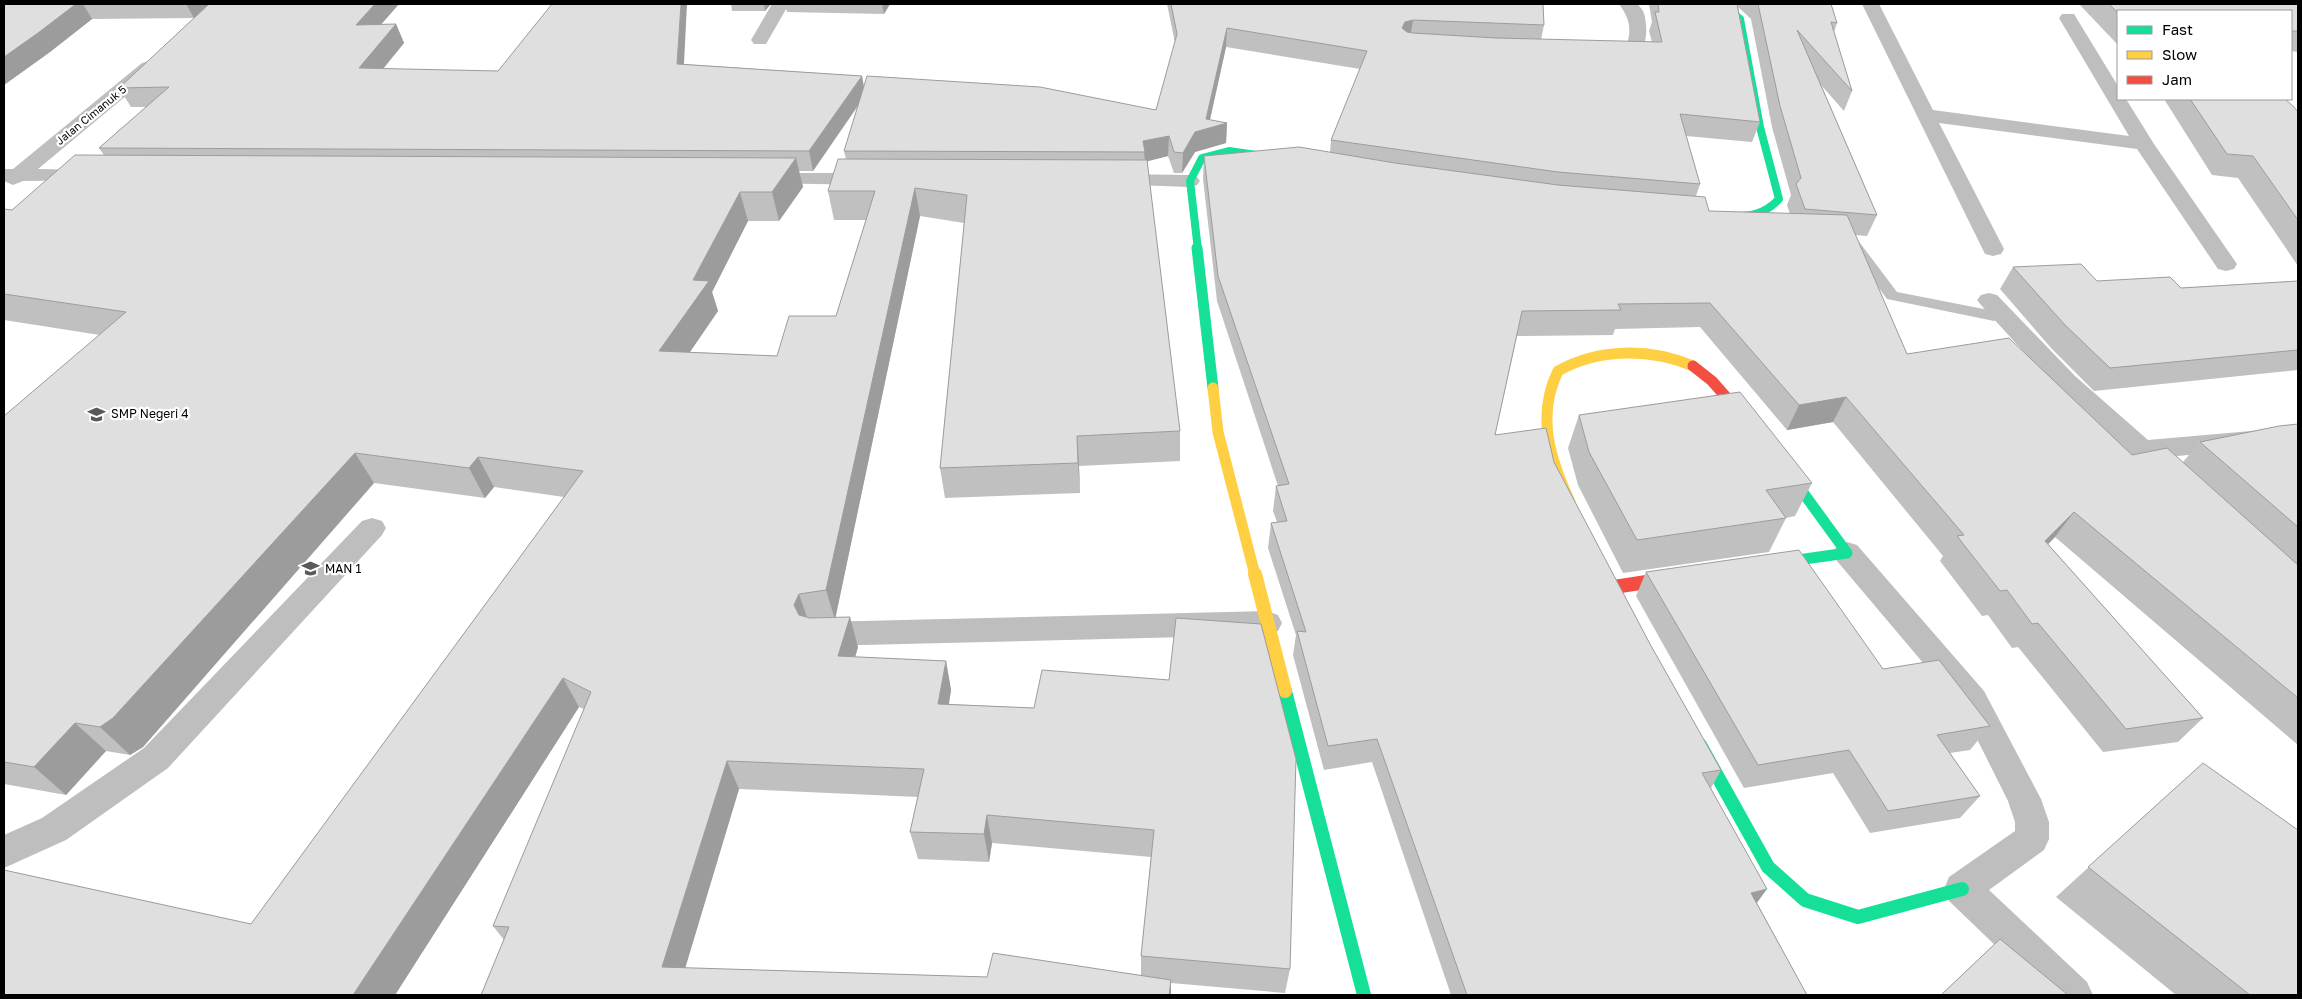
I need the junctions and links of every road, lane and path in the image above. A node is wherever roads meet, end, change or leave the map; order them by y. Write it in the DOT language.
graph roads {
  1 [pos="780,4"];
  2 [pos="1628,4"];
  3 [pos="1721,4"];
  4 [pos="1870,4"];
  5 [pos="2068,18"];
  6 [pos="760,40"];
  7 [pos="1586,53"];
  8 [pos="165,54"];
  9 [pos="2117,99"];
  10 [pos="2117,100"];
  11 [pos="1926,115"];
  12 [pos="2144,144"];
  13 [pos="1290,161"];
  14 [pos="106,176"];
  15 [pos="8,179"];
  16 [pos="742,179"];
  17 [pos="892,179"];
  18 [pos="1090,180"];
  19 [pos="1190,181"];
  20 [pos="1718,215"];
  21 [pos="1993,249"];
  22 [pos="2226,264"];
  23 [pos="1989,300"];
  24 [pos="1754,430"];
  25 [pos="2298,436"];
  26 [pos="2142,450"];
  27 [pos="1778,459"];
  28 [pos="2192,495"];
  29 [pos="1575,512"];
  30 [pos="372,528"];
  31 [pos="1847,553"];
  32 [pos="1760,566"];
  33 [pos="1692,576"];
  34 [pos="1614,587"];
  35 [pos="1268,623"];
  36 [pos="820,634"];
  37 [pos="1695,736"];
  38 [pos="4,852"];
  39 [pos="1962,889"];
  40 [pos="1364,995"];
  41 [pos="2074,995"];
  1 -- 6 [label="street"];
  2 -- 7 [label="street"];
  3 -- 20 [label="street"];
  4 -- 11 [label="street"];
  5 -- 9 [label="street"];
  8 -- 15 [label="street, Jalan Cimanuk 5"];
  10 -- 12 [label="street"];
  11 -- 12 [label="street"];
  11 -- 21 [label="street"];
  12 -- 22 [label="street"];
  13 -- 19 [label="street"];
  14 -- 15 [label="street"];
  16 -- 17 [label="street"];
  18 -- 19 [label="street"];
  19 -- 35 [label="street"];
  23 -- 26 [label="street"];
  24 -- 29 [label="street"];
  25 -- 26 [label="street"];
  26 -- 28 [label="street"];
  27 -- 31 [label="street"];
  30 -- 38 [label="street"];
  31 -- 32 [label="street"];
  31 -- 39 [label="street"];
  33 -- 34 [label="street"];
  35 -- 36 [label="street"];
  35 -- 40 [label="street"];
  37 -- 39 [label="street"];
  39 -- 41 [label="street"];
}
